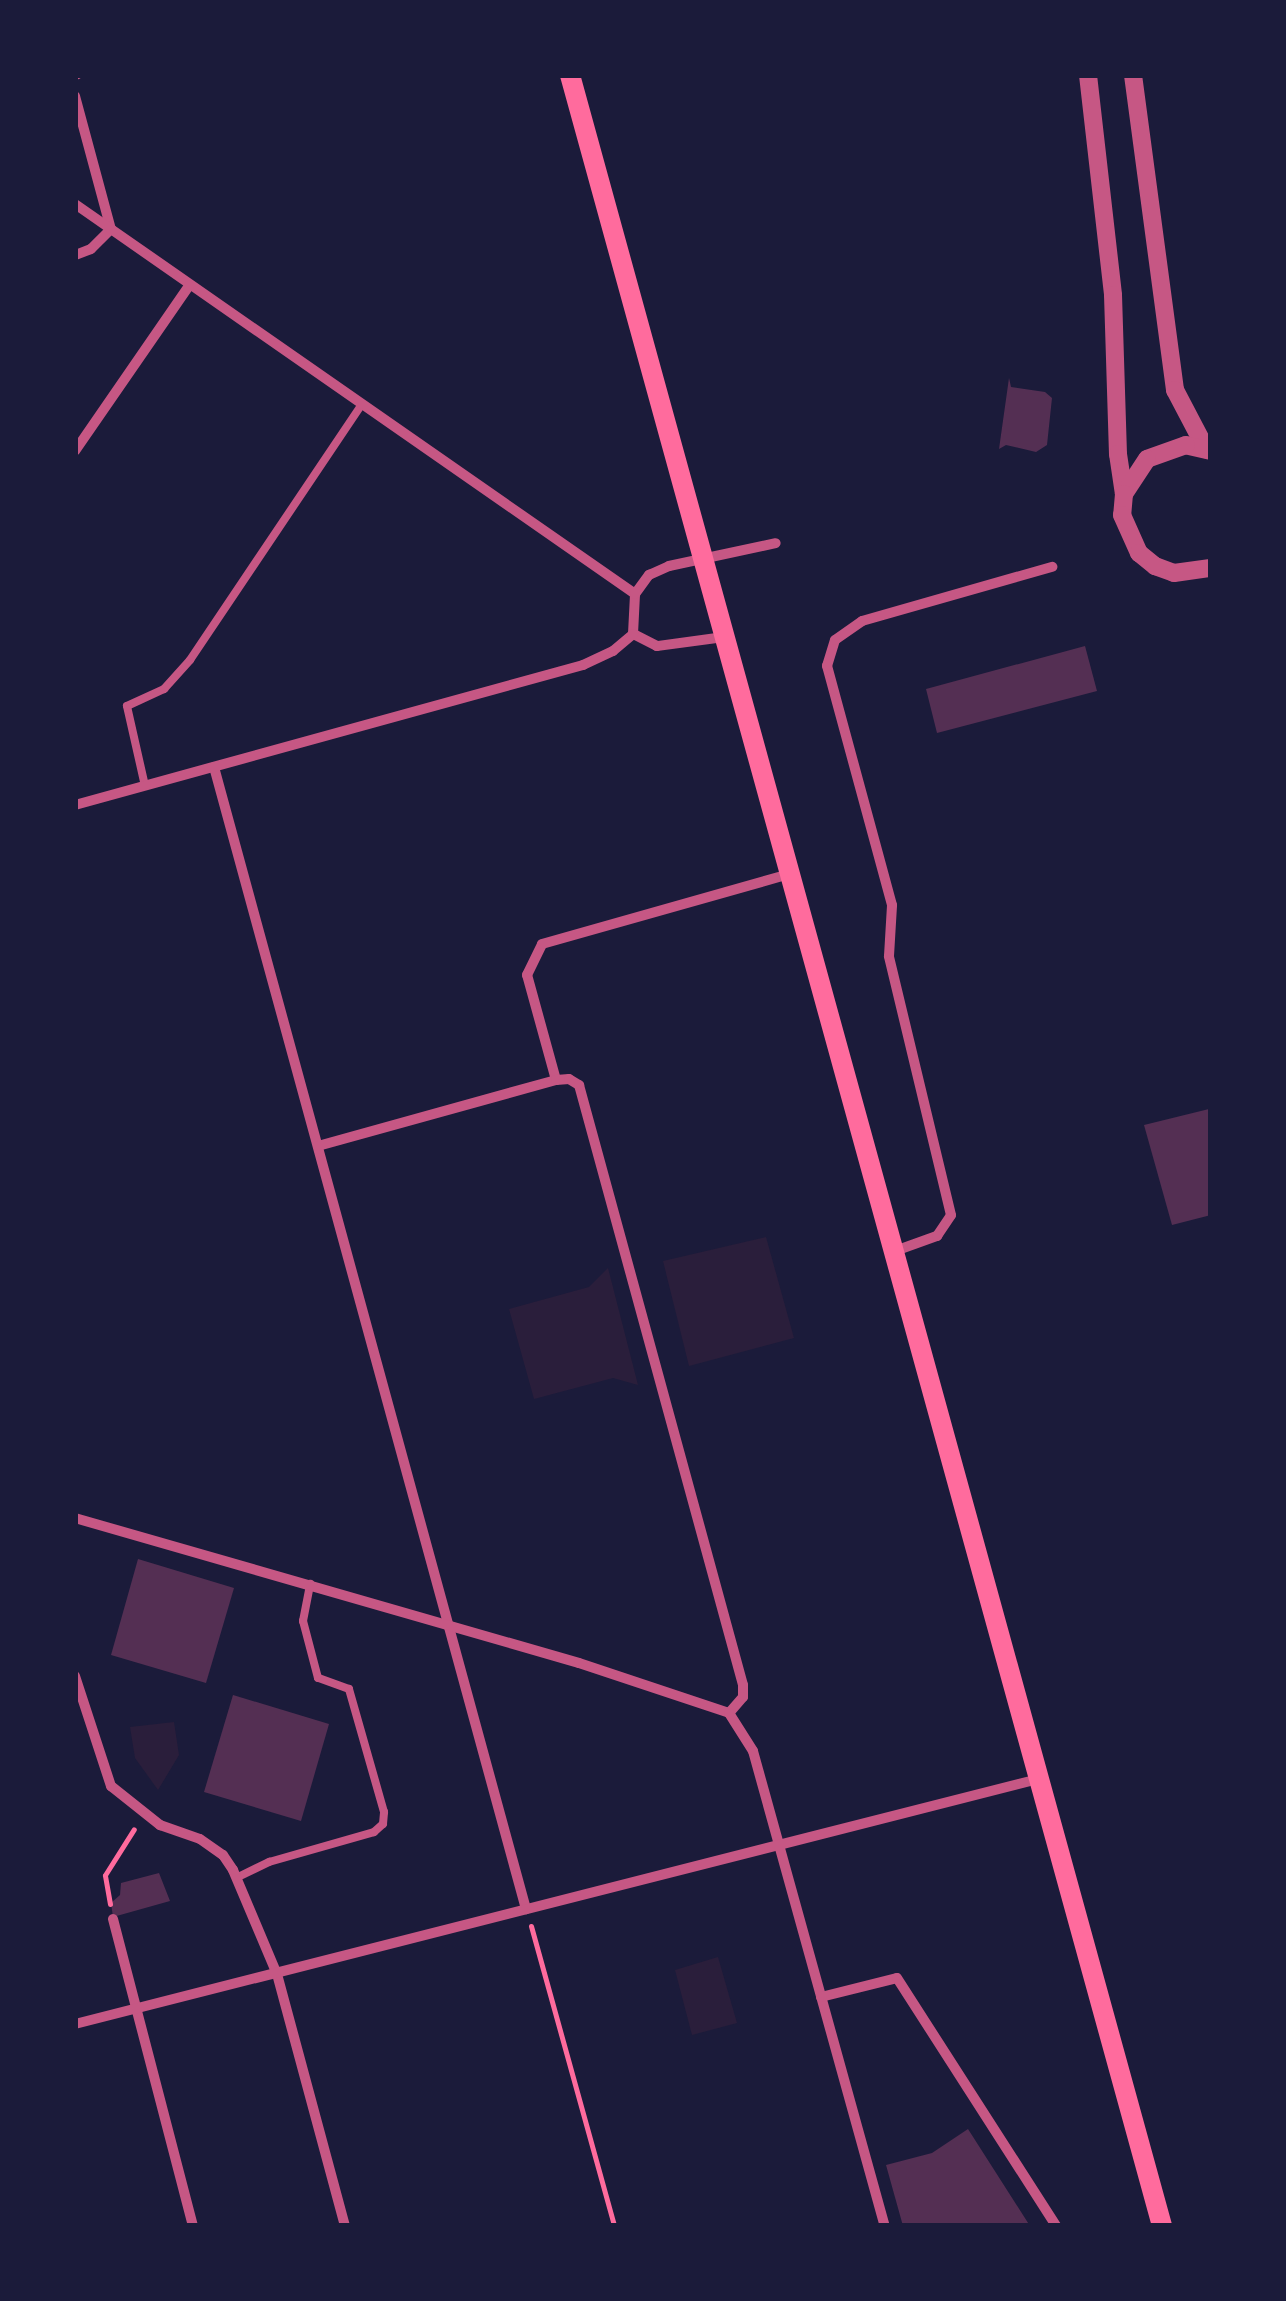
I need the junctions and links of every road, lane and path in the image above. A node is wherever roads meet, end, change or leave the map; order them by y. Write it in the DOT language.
graph roads {
  1 [pos="570,75"];
  2 [pos="1088,75"];
  3 [pos="1133,75"];
  4 [pos="75,96"];
  5 [pos="75,204"];
  6 [pos="111,228"];
  7 [pos="75,255"];
  8 [pos="189,286"];
  9 [pos="362,404"];
  10 [pos="75,450"];
  11 [pos="1209,450"];
  12 [pos="1124,494"];
  13 [pos="776,543"];
  14 [pos="703,557"];
  15 [pos="1052,568"];
  16 [pos="1211,568"];
  17 [pos="636,594"];
  18 [pos="633,634"];
  19 [pos="725,637"];
  20 [pos="214,767"];
  21 [pos="145,786"];
  22 [pos="75,805"];
  23 [pos="790,874"];
  24 [pos="556,1080"];
  25 [pos="318,1146"];
  26 [pos="894,1251"];
  27 [pos="75,1518"];
  28 [pos="310,1584"];
  29 [pos="449,1626"];
  30 [pos="75,1676"];
  31 [pos="729,1713"];
  32 [pos="1039,1778"];
  33 [pos="143,1813"];
  34 [pos="779,1845"];
  35 [pos="236,1878"];
  36 [pos="526,1909"];
  37 [pos="114,1919"];
  38 [pos="276,1974"];
  39 [pos="821,1997"];
  40 [pos="138,2008"];
  41 [pos="75,2024"];
  42 [pos="194,2226"];
  43 [pos="345,2226"];
  44 [pos="614,2226"];
  45 [pos="885,2226"];
  46 [pos="1056,2226"];
  47 [pos="1162,2226"];
  1 -- 14 [label="main road"];
  2 -- 12 [label="street"];
  3 -- 11 [label="street"];
  4 -- 6 [label="street"];
  5 -- 6 [label="street"];
  6 -- 7 [label="street"];
  6 -- 8 [label="street"];
  8 -- 9 [label="street"];
  8 -- 10 [label="street"];
  9 -- 17 [label="street"];
  9 -- 21 [label="lane"];
  11 -- 12 [label="street"];
  12 -- 16 [label="street"];
  13 -- 14 [label="street"];
  14 -- 17 [label="street"];
  14 -- 19 [label="main road"];
  15 -- 26 [label="street"];
  17 -- 18 [label="street"];
  18 -- 19 [label="street"];
  18 -- 20 [label="street"];
  19 -- 23 [label="main road"];
  20 -- 21 [label="street"];
  20 -- 25 [label="street"];
  21 -- 22 [label="street"];
  23 -- 24 [label="street"];
  23 -- 26 [label="main road"];
  24 -- 25 [label="street"];
  24 -- 31 [label="street"];
  25 -- 29 [label="street"];
  26 -- 32 [label="main road"];
  27 -- 28 [label="street"];
  28 -- 29 [label="street"];
  28 -- 35 [label="lane"];
  29 -- 31 [label="street"];
  29 -- 36 [label="street"];
  30 -- 33 [label="street"];
  31 -- 34 [label="street"];
  32 -- 34 [label="street"];
  32 -- 47 [label="main road"];
  33 -- 35 [label="street"];
  33 -- 37 [label="path"];
  34 -- 36 [label="street"];
  34 -- 39 [label="street"];
  35 -- 38 [label="street"];
  36 -- 38 [label="street"];
  36 -- 44 [label="path"];
  37 -- 40 [label="street"];
  38 -- 40 [label="street"];
  38 -- 43 [label="street"];
  39 -- 45 [label="street"];
  39 -- 46 [label="street"];
  40 -- 41 [label="street"];
  40 -- 42 [label="street"];
}
